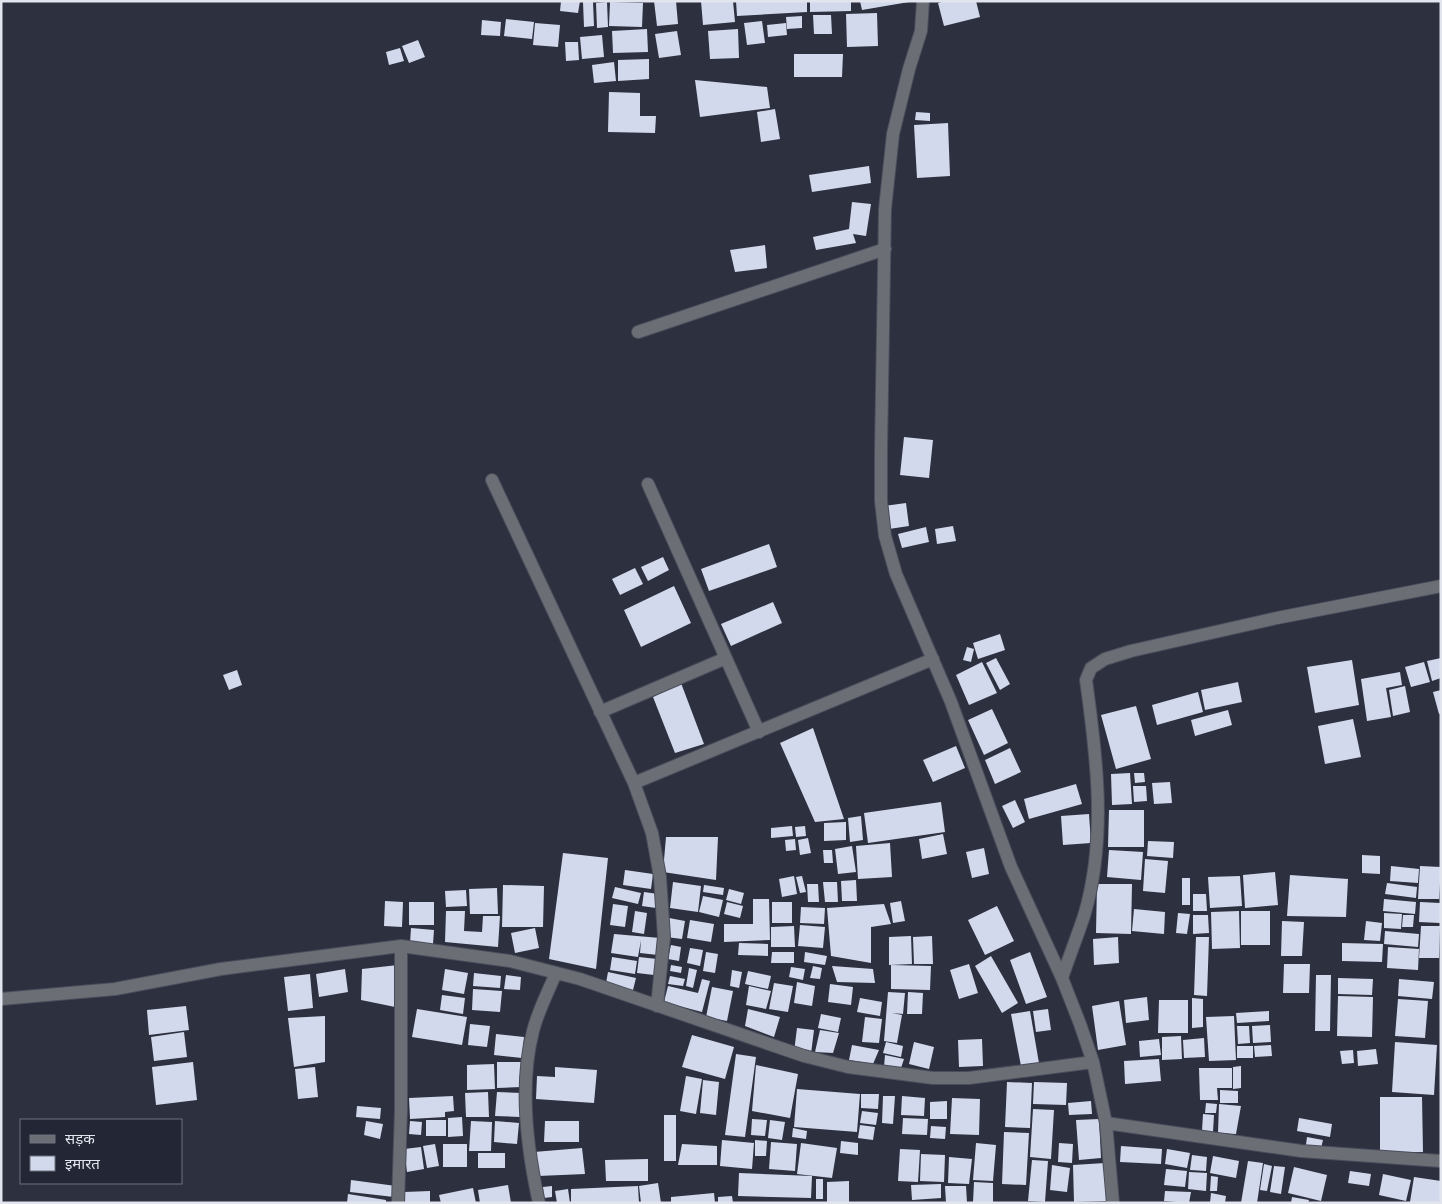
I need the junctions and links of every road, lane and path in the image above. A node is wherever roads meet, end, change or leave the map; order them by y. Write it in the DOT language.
graph roads {
  1 [pos="923,1"];
  2 [pos="885,249"];
  3 [pos="638,332"];
  4 [pos="492,480"];
  5 [pos="648,484"];
  6 [pos="1441,586"];
  7 [pos="726,658"];
  8 [pos="933,660"];
  9 [pos="600,712"];
  10 [pos="759,732"];
  11 [pos="634,783"];
  12 [pos="401,946"];
  13 [pos="556,973"];
  14 [pos="1062,978"];
  15 [pos="1,999"];
  16 [pos="657,1006"];
  17 [pos="1093,1062"];
  18 [pos="1106,1123"];
  19 [pos="1441,1161"];
  20 [pos="398,1203"];
  21 [pos="539,1203"];
  22 [pos="1113,1203"];
  1 -- 2 [label="street"];
  2 -- 3 [label="street"];
  2 -- 8 [label="street"];
  4 -- 9 [label="street"];
  5 -- 7 [label="street"];
  6 -- 14 [label="street"];
  7 -- 9 [label="street"];
  7 -- 10 [label="street"];
  8 -- 10 [label="street"];
  8 -- 14 [label="street"];
  9 -- 11 [label="street"];
  10 -- 11 [label="street"];
  11 -- 16 [label="street"];
  12 -- 13 [label="street"];
  12 -- 15 [label="street"];
  12 -- 20 [label="street"];
  13 -- 16 [label="street"];
  13 -- 21 [label="street"];
  14 -- 17 [label="street"];
  16 -- 17 [label="street"];
  17 -- 18 [label="street"];
  18 -- 19 [label="street"];
  18 -- 22 [label="street"];
}
